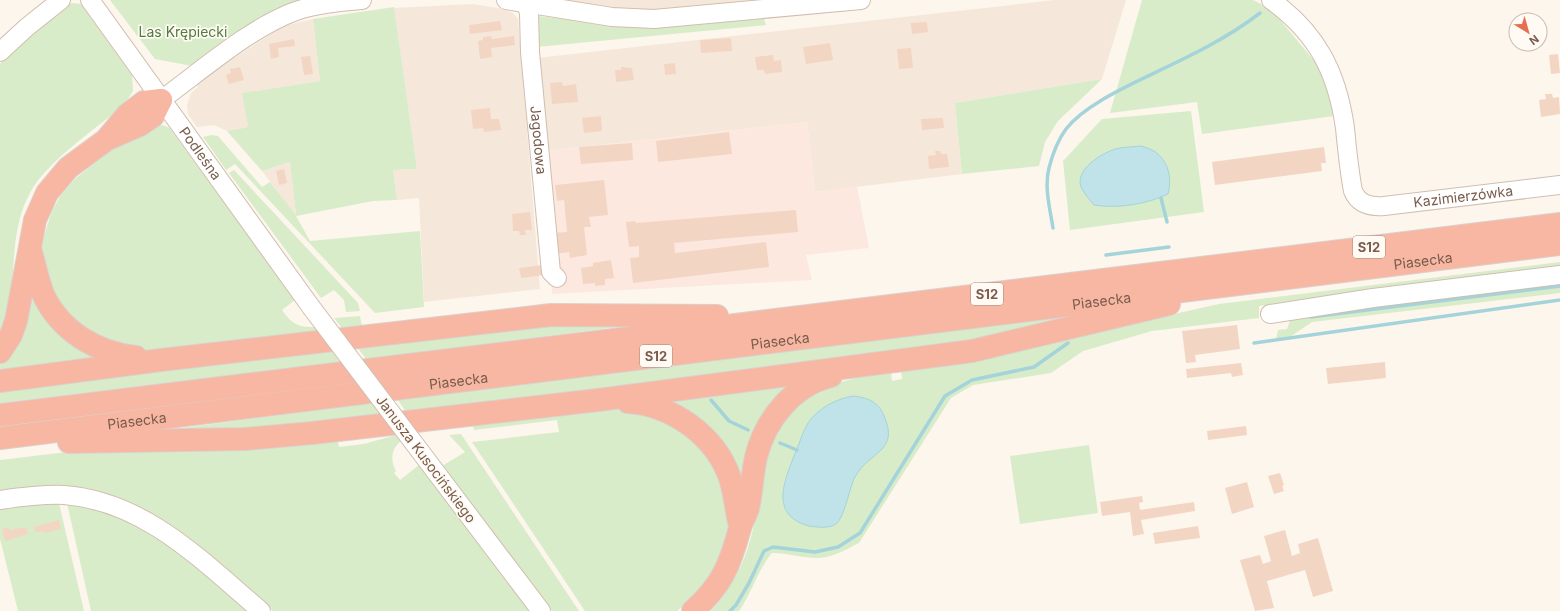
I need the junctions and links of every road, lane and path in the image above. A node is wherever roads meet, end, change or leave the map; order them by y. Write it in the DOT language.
graph roads {
  1 [pos="61,0"];
  2 [pos="90,0"];
  3 [pos="362,0"];
  4 [pos="506,0"];
  5 [pos="862,0"];
  6 [pos="1271,0"];
  7 [pos="526,2"];
  8 [pos="0,52"];
  9 [pos="161,100"];
  10 [pos="1560,185"];
  11 [pos="1560,224"];
  12 [pos="1560,244"];
  13 [pos="30,247"];
  14 [pos="1311,274"];
  15 [pos="1560,275"];
  16 [pos="557,278"];
  17 [pos="311,307"];
  18 [pos="1270,314"];
  19 [pos="796,317"];
  20 [pos="0,352"];
  21 [pos="161,360"];
  22 [pos="887,362"];
  23 [pos="0,381"];
  24 [pos="598,400"];
  25 [pos="0,415"];
  26 [pos="0,438"];
  27 [pos="0,445"];
  28 [pos="0,500"];
  29 [pos="740,527"];
  30 [pos="261,611"];
  31 [pos="541,611"];
  32 [pos="693,611"];
  1 -- 8 [label="street"];
  2 -- 9 [label="street, Podleśna"];
  3 -- 9 [label="street"];
  4 -- 7 [label="street"];
  5 -- 7 [label="street"];
  6 -- 10 [label="street, Kazimierzówka"];
  7 -- 16 [label="street, Jagodowa"];
  9 -- 13 [label="highway"];
  9 -- 17 [label="street, Podleśna"];
  11 -- 19 [label="highway, Piasecka / S12"];
  12 -- 14 [label="highway, Piasecka / S12"];
  13 -- 20 [label="highway"];
  13 -- 21 [label="highway"];
  14 -- 22 [label="highway"];
  14 -- 26 [label="highway, Piasecka / S12"];
  15 -- 18 [label="street"];
  17 -- 31 [label="street, Janusza Kusocińskiego, bridge"];
  19 -- 21 [label="highway"];
  19 -- 25 [label="highway, Piasecka / S12"];
  21 -- 23 [label="highway"];
  22 -- 24 [label="highway"];
  22 -- 29 [label="highway"];
  24 -- 27 [label="highway"];
  24 -- 29 [label="highway"];
  28 -- 30 [label="street"];
  29 -- 32 [label="highway"];
}
